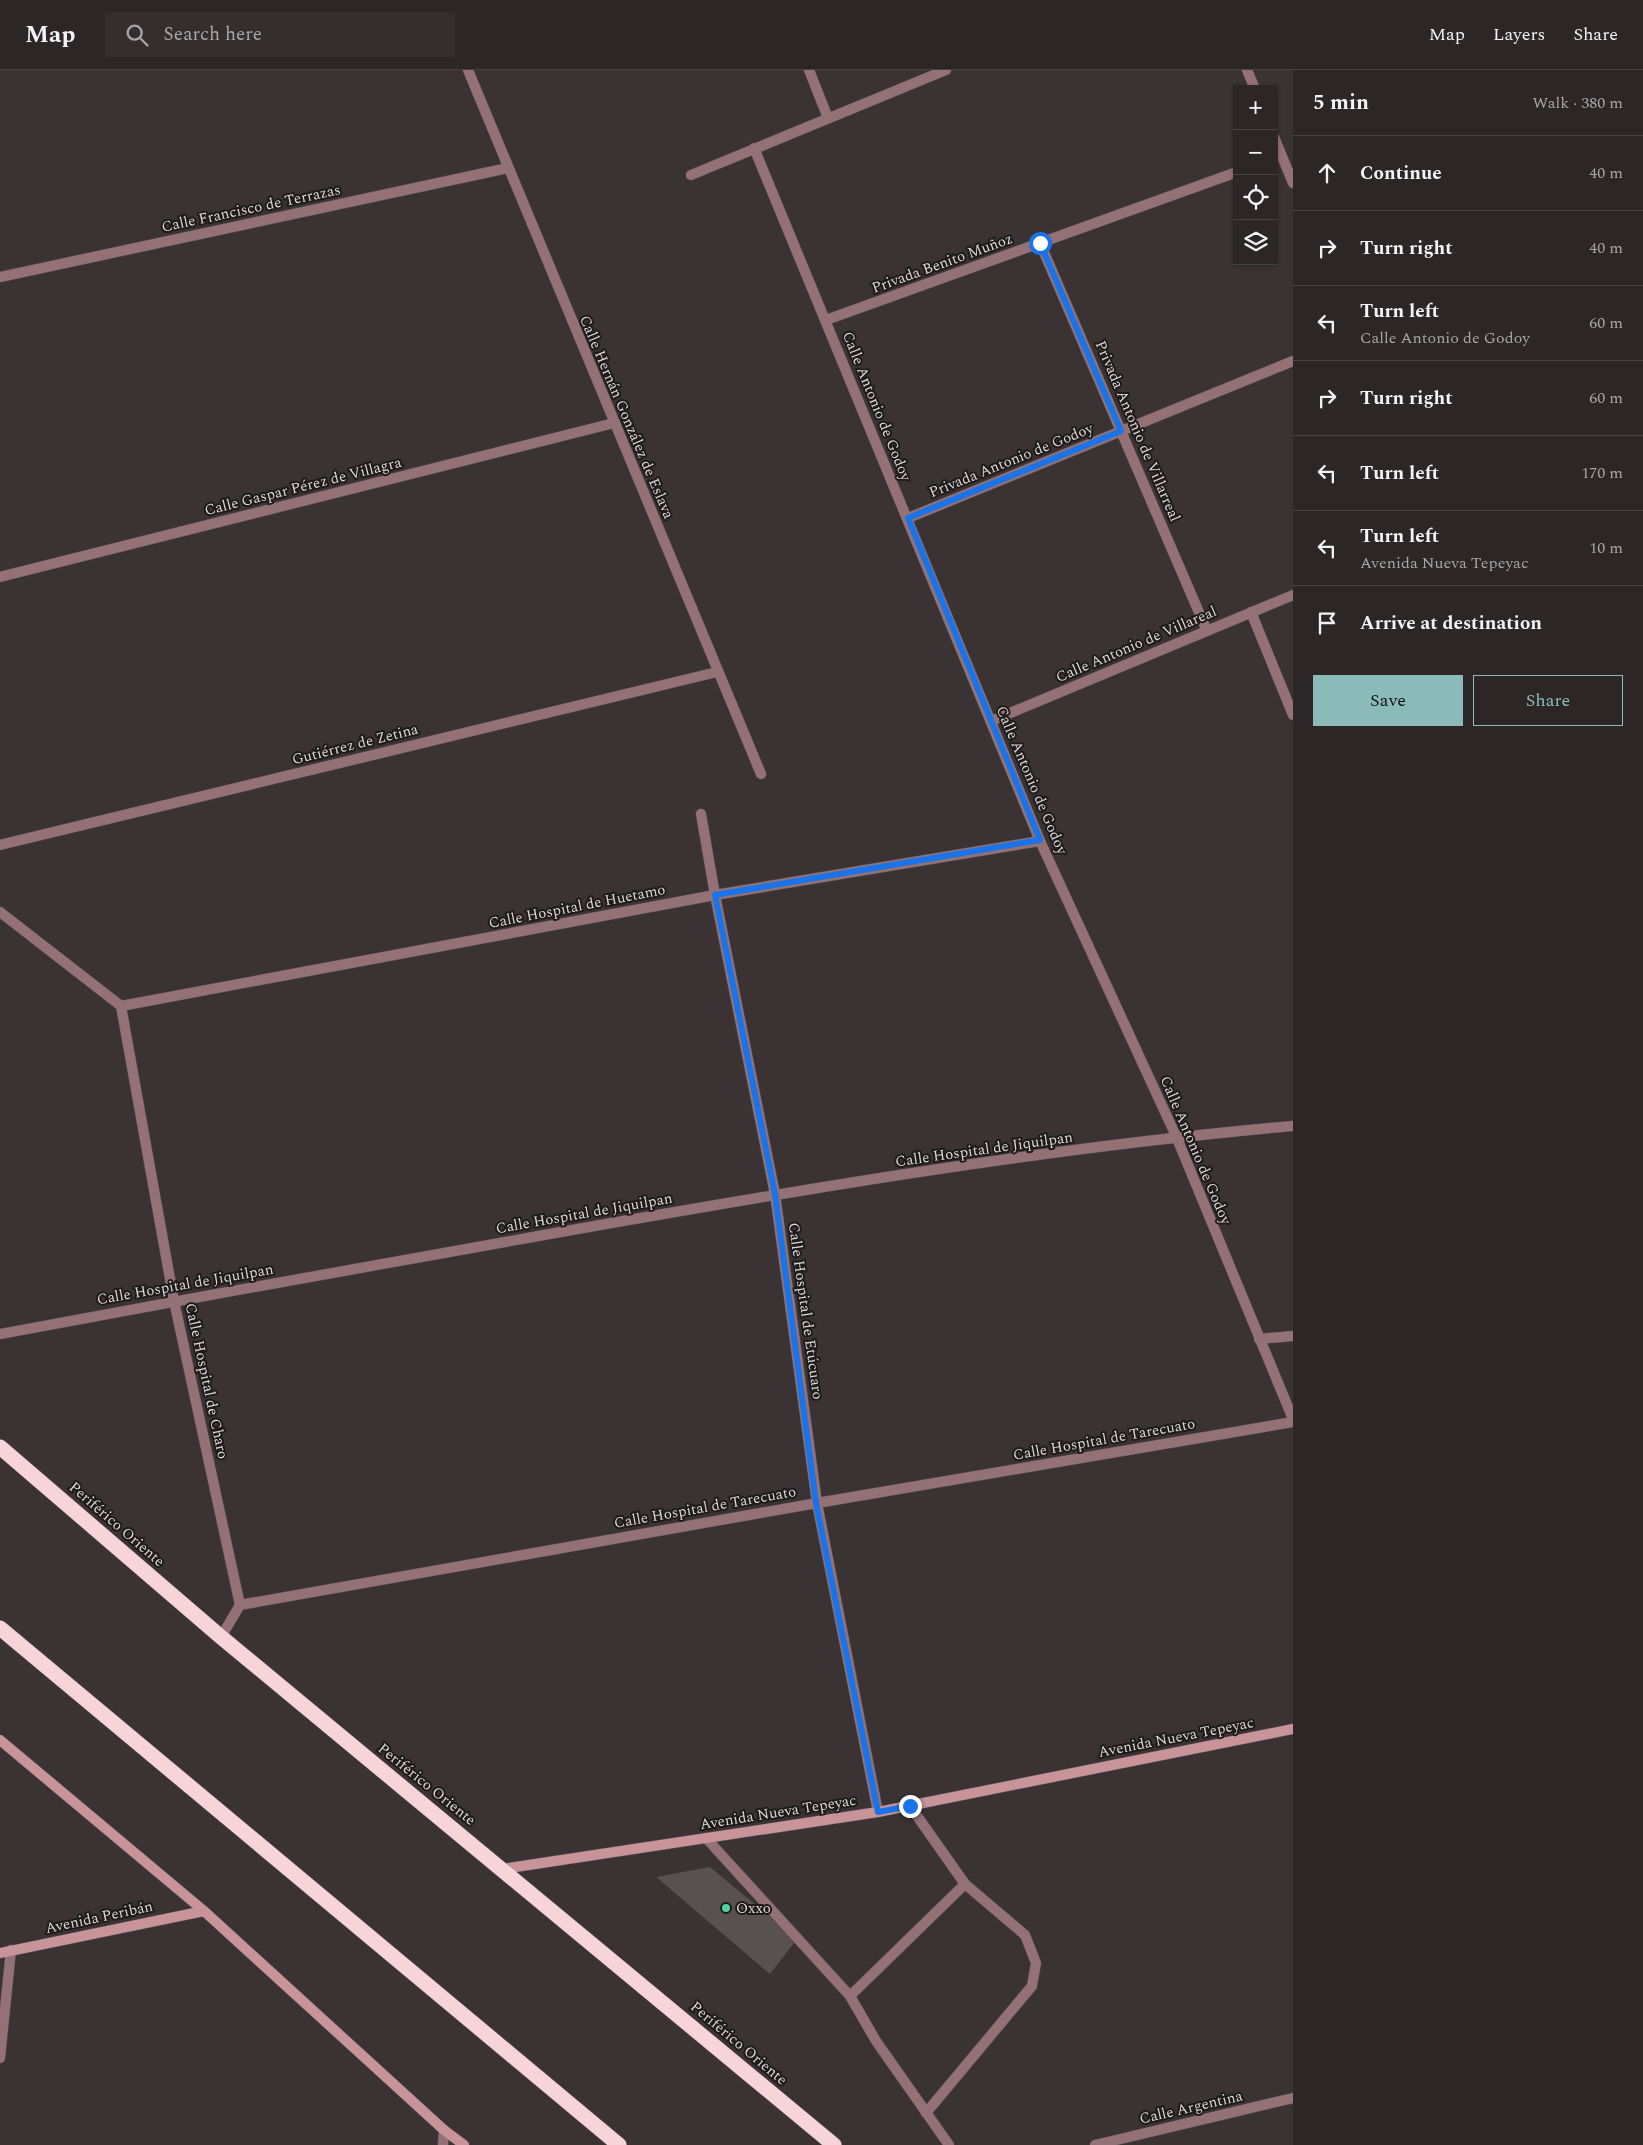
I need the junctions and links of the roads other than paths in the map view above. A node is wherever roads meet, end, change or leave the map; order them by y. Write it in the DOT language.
graph roads {
  1 [pos="468,70"];
  2 [pos="809,70"];
  3 [pos="946,70"];
  4 [pos="1247,70"];
  5 [pos="1253,85"];
  6 [pos="828,118"];
  7 [pos="754,148"];
  8 [pos="1278,157"];
  9 [pos="508,168"];
  10 [pos="1233,173"];
  11 [pos="691,175"];
  12 [pos="1293,183"];
  13 [pos="1040,243"];
  14 [pos="0,277"];
  15 [pos="826,320"];
  16 [pos="1293,361"];
  17 [pos="614,423"];
  18 [pos="1121,431"];
  19 [pos="908,518"];
  20 [pos="0,577"];
  21 [pos="1293,595"];
  22 [pos="1252,612"];
  23 [pos="1208,631"];
  24 [pos="717,672"];
  25 [pos="1293,715"];
  26 [pos="990,721"];
  27 [pos="761,774"];
  28 [pos="701,814"];
  29 [pos="1040,840"];
  30 [pos="0,845"];
  31 [pos="715,895"];
  32 [pos="0,912"];
  33 [pos="121,1006"];
  34 [pos="1293,1126"];
  35 [pos="1176,1136"];
  36 [pos="775,1194"];
  37 [pos="174,1301"];
  38 [pos="0,1334"];
  39 [pos="1293,1336"];
  40 [pos="1259,1338"];
  41 [pos="1293,1420"];
  42 [pos="0,1447"];
  43 [pos="816,1503"];
  44 [pos="240,1605"];
  45 [pos="0,1628"];
  46 [pos="221,1637"];
  47 [pos="1293,1729"];
  48 [pos="0,1740"];
  49 [pos="910,1806"];
  50 [pos="878,1812"];
  51 [pos="706,1838"];
  52 [pos="502,1869"];
  53 [pos="965,1884"];
  54 [pos="204,1910"];
  55 [pos="11,1950"];
  56 [pos="0,1952"];
  57 [pos="850,1996"];
  58 [pos="0,2058"];
  59 [pos="1293,2098"];
  60 [pos="926,2113"];
  61 [pos="444,2130"];
  62 [pos="443,2145"];
  63 [pos="464,2145"];
  64 [pos="619,2145"];
  65 [pos="834,2145"];
  66 [pos="949,2145"];
  67 [pos="1095,2145"];
  1 -- 9 [label="street, Calle Hernán González de Eslava"];
  2 -- 6 [label="street"];
  3 -- 6 [label="street"];
  4 -- 5 [label="street"];
  6 -- 7 [label="street"];
  7 -- 11 [label="street"];
  7 -- 15 [label="street, Calle Antonio de Godoy"];
  8 -- 12 [label="street"];
  9 -- 14 [label="street, Calle Francisco de Terrazas"];
  9 -- 17 [label="street, Calle Hernán González de Eslava"];
  10 -- 13 [label="street, Privada Benito Muñoz"];
  13 -- 15 [label="street, Privada Benito Muñoz"];
  13 -- 18 [label="street, Privada Antonio de Villarreal"];
  15 -- 19 [label="street, Calle Antonio de Godoy"];
  16 -- 18 [label="street, Privada Antonio de Godoy"];
  17 -- 20 [label="street, Calle Gaspar Pérez de Villagra"];
  17 -- 24 [label="street, Calle Hernán González de Eslava"];
  18 -- 19 [label="street, Privada Antonio de Godoy"];
  18 -- 23 [label="street, Privada Antonio de Villarreal"];
  19 -- 26 [label="street, Calle Antonio de Godoy"];
  21 -- 22 [label="street, Calle Antonio de Villareal"];
  22 -- 23 [label="street, Calle Antonio de Villareal"];
  22 -- 25 [label="street"];
  23 -- 26 [label="street, Calle Antonio de Villareal"];
  24 -- 27 [label="street, Calle Hernán González de Eslava"];
  24 -- 30 [label="street, Gutiérrez de Zetina"];
  26 -- 29 [label="street, Calle Antonio de Godoy"];
  28 -- 31 [label="street, Calle Hospital de Etúcuaro"];
  29 -- 31 [label="street, Calle Hospital de Huetamo"];
  29 -- 35 [label="street, Calle Antonio de Godoy"];
  31 -- 33 [label="street, Calle Hospital de Huetamo"];
  31 -- 36 [label="street, Calle Hospital de Etúcuaro"];
  32 -- 33 [label="street"];
  33 -- 37 [label="street, Calle Hospital de Charo"];
  34 -- 35 [label="street, Calle Hospital de Jiquilpan"];
  35 -- 36 [label="street, Calle Hospital de Jiquilpan"];
  35 -- 40 [label="street, Calle Antonio de Godoy"];
  36 -- 37 [label="street, Calle Hospital de Jiquilpan"];
  36 -- 43 [label="street, Calle Hospital de Etúcuaro"];
  37 -- 38 [label="street, Calle Hospital de Jiquilpan"];
  37 -- 44 [label="street, Calle Hospital de Charo"];
  39 -- 40 [label="street"];
  40 -- 41 [label="street, Calle Antonio de Godoy"];
  41 -- 43 [label="street, Calle Hospital de Tarecuato"];
  42 -- 46 [label="highway, Periférico Oriente"];
  43 -- 44 [label="street, Calle Hospital de Tarecuato"];
  43 -- 50 [label="street, Calle Hospital de Etúcuaro"];
  44 -- 46 [label="street"];
  45 -- 64 [label="highway"];
  46 -- 52 [label="highway, Periférico Oriente"];
  47 -- 49 [label="street, Avenida Nueva Tepeyac"];
  48 -- 54 [label="street"];
  49 -- 50 [label="street, Avenida Nueva Tepeyac"];
  49 -- 53 [label="street"];
  50 -- 51 [label="street, Avenida Nueva Tepeyac"];
  51 -- 52 [label="street, Avenida Nueva Tepeyac"];
  51 -- 57 [label="street"];
  52 -- 65 [label="highway, Periférico Oriente"];
  53 -- 57 [label="street"];
  53 -- 60 [label="street"];
  54 -- 55 [label="street, Avenida Peribán"];
  54 -- 61 [label="street"];
  55 -- 56 [label="street, Avenida Peribán"];
  55 -- 58 [label="street"];
  57 -- 60 [label="street"];
  59 -- 67 [label="street, Calle Argentina"];
  60 -- 66 [label="street"];
  61 -- 62 [label="street"];
  61 -- 63 [label="street"];
}
